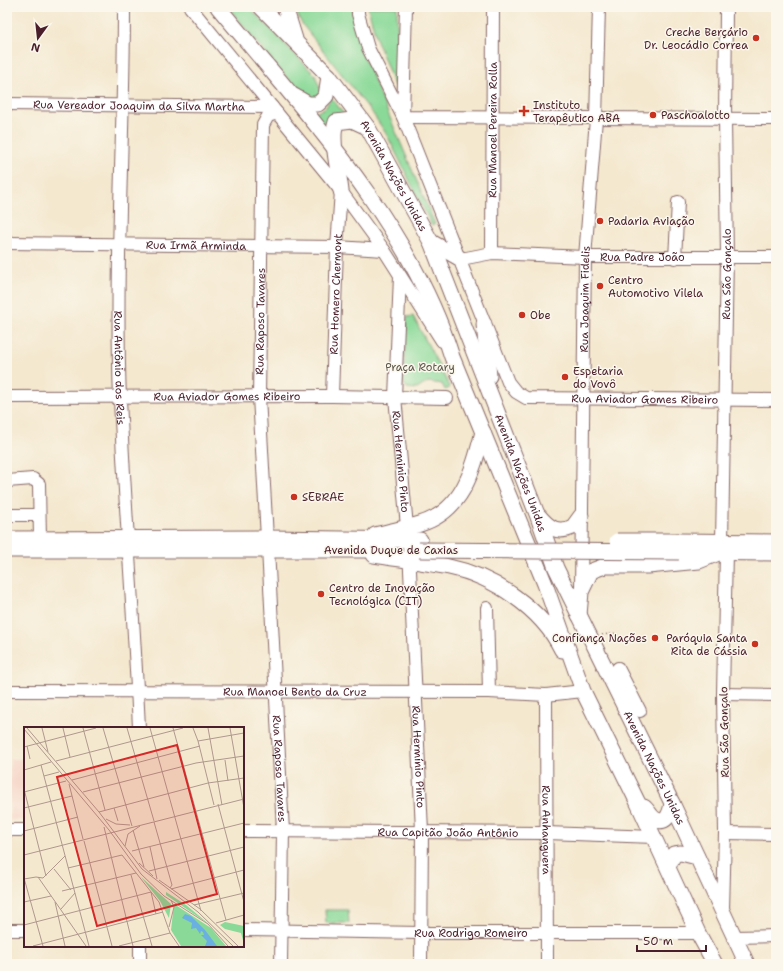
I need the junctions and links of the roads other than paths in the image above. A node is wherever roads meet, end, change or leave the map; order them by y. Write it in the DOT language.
graph roads {
  1 [pos="124,7"];
  2 [pos="190,7"];
  3 [pos="218,7"];
  4 [pos="261,7"];
  5 [pos="285,7"];
  6 [pos="358,7"];
  7 [pos="406,7"];
  8 [pos="493,7"];
  9 [pos="599,7"];
  10 [pos="726,7"];
  11 [pos="296,42"];
  12 [pos="329,76"];
  13 [pos="291,95"];
  14 [pos="7,104"];
  15 [pos="124,105"];
  16 [pos="274,110"];
  17 [pos="403,117"];
  18 [pos="492,117"];
  19 [pos="596,119"];
  20 [pos="725,119"];
  21 [pos="776,120"];
  22 [pos="368,128"];
  23 [pos="336,149"];
  24 [pos="341,191"];
  25 [pos="678,202"];
  26 [pos="431,242"];
  27 [pos="7,243"];
  28 [pos="120,245"];
  29 [pos="261,246"];
  30 [pos="337,247"];
  31 [pos="384,250"];
  32 [pos="492,254"];
  33 [pos="585,257"];
  34 [pos="727,257"];
  35 [pos="776,257"];
  36 [pos="675,258"];
  37 [pos="461,260"];
  38 [pos="400,276"];
  39 [pos="484,324"];
  40 [pos="452,357"];
  41 [pos="516,392"];
  42 [pos="332,396"];
  43 [pos="7,397"];
  44 [pos="259,397"];
  45 [pos="395,397"];
  46 [pos="491,397"];
  47 [pos="120,398"];
  48 [pos="447,398"];
  49 [pos="583,399"];
  50 [pos="725,400"];
  51 [pos="776,400"];
  52 [pos="483,432"];
  53 [pos="7,481"];
  54 [pos="39,514"];
  55 [pos="537,514"];
  56 [pos="7,516"];
  57 [pos="581,516"];
  58 [pos="407,526"];
  59 [pos="7,539"];
  60 [pos="40,539"];
  61 [pos="776,542"];
  62 [pos="129,543"];
  63 [pos="267,543"];
  64 [pos="352,545"];
  65 [pos="723,549"];
  66 [pos="7,550"];
  67 [pos="414,550"];
  68 [pos="776,553"];
  69 [pos="581,592"];
  70 [pos="487,608"];
  71 [pos="579,616"];
  72 [pos="573,663"];
  73 [pos="617,668"];
  74 [pos="7,691"];
  75 [pos="276,691"];
  76 [pos="583,691"];
  77 [pos="137,692"];
  78 [pos="416,692"];
  79 [pos="489,692"];
  80 [pos="723,694"];
  81 [pos="776,694"];
  82 [pos="546,695"];
  83 [pos="640,712"];
  84 [pos="139,727"];
  85 [pos="637,801"];
  86 [pos="672,803"];
  87 [pos="7,830"];
  88 [pos="24,830"];
  89 [pos="244,831"];
  90 [pos="283,831"];
  91 [pos="422,831"];
  92 [pos="547,833"];
  93 [pos="725,833"];
  94 [pos="776,834"];
  95 [pos="654,837"];
  96 [pos="697,857"];
  97 [pos="668,867"];
  98 [pos="723,912"];
  99 [pos="7,930"];
  100 [pos="24,930"];
  101 [pos="244,930"];
  102 [pos="282,930"];
  103 [pos="547,932"];
  104 [pos="420,933"];
  105 [pos="698,933"];
  106 [pos="776,936"];
  107 [pos="735,937"];
  108 [pos="140,947"];
  109 [pos="140,964"];
  110 [pos="281,964"];
  111 [pos="421,964"];
  112 [pos="547,964"];
  113 [pos="715,964"];
  114 [pos="747,964"];
  1 -- 15 [label="street, Rua Antônio dos Reis"];
  2 -- 16 [label="street, Avenida Nações Unidas"];
  3 -- 13 [label="main road, Avenida Nações Unidas"];
  4 -- 11 [label="main road, Avenida Nações Unidas"];
  5 -- 11 [label="main road"];
  6 -- 17 [label="street, Avenida Nações Unidas"];
  7 -- 17 [label="street"];
  8 -- 18 [label="street, Rua Manoel Pereira Rolla"];
  9 -- 19 [label="street, Rua Joaquim Fidelis"];
  10 -- 20 [label="street, Rua São Gonçalo"];
  11 -- 12 [label="main road, Avenida Nações Unidas"];
  12 -- 13 [label="main road"];
  12 -- 22 [label="main road, Avenida Nações Unidas"];
  13 -- 23 [label="main road, Avenida Nações Unidas"];
  14 -- 15 [label="street, Rua Vereador Joaquim da Silva Martha"];
  15 -- 16 [label="street, Rua Vereador Joaquim da Silva Martha"];
  15 -- 28 [label="street, Rua Antônio dos Reis"];
  16 -- 24 [label="street, Avenida Nações Unidas"];
  16 -- 29 [label="street, Rua Raposo Tavares"];
  17 -- 18 [label="street"];
  17 -- 37 [label="street, Avenida Nações Unidas"];
  18 -- 19 [label="street"];
  18 -- 32 [label="street, Rua Manoel Pereira Rolla"];
  19 -- 20 [label="street"];
  19 -- 33 [label="street, Rua Joaquim Fidelis"];
  20 -- 21 [label="street"];
  20 -- 34 [label="street, Rua São Gonçalo"];
  22 -- 23 [label="main road"];
  22 -- 26 [label="main road, Avenida Nações Unidas"];
  23 -- 24 [label="main road"];
  23 -- 40 [label="main road, Avenida Nações Unidas"];
  24 -- 30 [label="street, Rua Homero Chermont"];
  24 -- 31 [label="street, Avenida Nações Unidas"];
  25 -- 36 [label="street"];
  26 -- 37 [label="main road"];
  26 -- 46 [label="main road, Avenida Nações Unidas"];
  27 -- 28 [label="street, Rua Irmã Arminda"];
  28 -- 29 [label="street, Rua Irmã Arminda"];
  28 -- 47 [label="street, Rua Antônio dos Reis"];
  29 -- 30 [label="street, Rua Irmã Arminda"];
  29 -- 44 [label="street, Rua Raposo Tavares"];
  30 -- 31 [label="street, Rua Irmã Arminda"];
  30 -- 42 [label="street, Rua Homero Chermont"];
  31 -- 38 [label="street, Avenida Nações Unidas"];
  32 -- 33 [label="street, Rua Padre João"];
  32 -- 37 [label="street, Rua Padre João"];
  33 -- 36 [label="street, Rua Padre João"];
  33 -- 49 [label="street, Rua Joaquim Fidelis"];
  34 -- 35 [label="street, Rua Padre João"];
  34 -- 36 [label="street, Rua Padre João"];
  34 -- 50 [label="street, Rua São Gonçalo"];
  37 -- 39 [label="street, Avenida Nações Unidas"];
  38 -- 40 [label="street, Avenida Nações Unidas"];
  38 -- 45 [label="street"];
  39 -- 41 [label="street, Avenida Nações Unidas"];
  39 -- 46 [label="main road"];
  40 -- 52 [label="main road, Avenida Nações Unidas"];
  41 -- 49 [label="street, Rua Aviador Gomes Ribeiro"];
  42 -- 44 [label="street, Rua Aviador Gomes Ribeiro"];
  42 -- 45 [label="street, Rua Aviador Gomes Ribeiro"];
  43 -- 47 [label="street, Rua Aviador Gomes Ribeiro"];
  44 -- 47 [label="street, Rua Aviador Gomes Ribeiro"];
  44 -- 63 [label="street, Rua Raposo Tavares"];
  45 -- 48 [label="street, Rua Aviador Gomes Ribeiro"];
  45 -- 58 [label="street, Rua Herminio Pinto"];
  46 -- 55 [label="main road, Avenida Nações Unidas"];
  47 -- 62 [label="street, Rua Antônio dos Reis"];
  49 -- 50 [label="street, Rua Aviador Gomes Ribeiro"];
  49 -- 57 [label="street, Rua Joaquim Fidelis"];
  50 -- 51 [label="street, Rua Aviador Gomes Ribeiro"];
  50 -- 65 [label="street, Rua São Gonçalo"];
  52 -- 58 [label="main road"];
  52 -- 72 [label="main road, Avenida Nações Unidas"];
  53 -- 54 [label="street"];
  54 -- 56 [label="street"];
  54 -- 60 [label="street"];
  55 -- 57 [label="main road"];
  55 -- 71 [label="main road, Avenida Nações Unidas"];
  57 -- 69 [label="street, Rua Joaquim Fidelis"];
  58 -- 64 [label="main road"];
  59 -- 60 [label="main road, Avenida Duque de Caxias"];
  60 -- 62 [label="main road, Avenida Duque de Caxias"];
  61 -- 65 [label="main road, Avenida Duque de Caxias"];
  62 -- 63 [label="main road, Avenida Duque de Caxias"];
  62 -- 66 [label="main road, Avenida Duque de Caxias"];
  62 -- 77 [label="street, Rua Antônio dos Reis"];
  63 -- 64 [label="main road, Avenida Duque de Caxias"];
  63 -- 75 [label="street, Rua Raposo Tavares"];
  64 -- 67 [label="main road, Avenida Duque de Caxias"];
  64 -- 67 [label="main road"];
  65 -- 67 [label="main road, Avenida Duque de Caxias, bridge"];
  65 -- 68 [label="main road, Avenida Duque de Caxias"];
  65 -- 69 [label="main road"];
  65 -- 80 [label="street, Rua São Gonçalo"];
  67 -- 72 [label="main road"];
  67 -- 78 [label="street, Rua Hermínio Pinto"];
  69 -- 71 [label="main road"];
  70 -- 79 [label="street"];
  71 -- 73 [label="main road, Avenida Nações Unidas"];
  72 -- 76 [label="main road, Avenida Nações Unidas"];
  73 -- 83 [label="street"];
  73 -- 86 [label="main road, Avenida Nações Unidas"];
  74 -- 77 [label="street, Rua Manoel Bento da Cruz"];
  75 -- 77 [label="street, Rua Manoel Bento da Cruz"];
  75 -- 78 [label="street, Rua Manoel Bento da Cruz"];
  75 -- 90 [label="street, Rua Raposo Tavares"];
  76 -- 82 [label="street, Rua Manoel Bento da Cruz"];
  76 -- 85 [label="main road, Avenida Nações Unidas"];
  77 -- 84 [label="street, Rua Antônio dos Reis"];
  78 -- 79 [label="street, Rua Manoel Bento da Cruz"];
  78 -- 91 [label="street, Rua Hermínio Pinto"];
  79 -- 82 [label="street, Rua Manoel Bento da Cruz"];
  80 -- 81 [label="street"];
  80 -- 93 [label="street, Rua São Gonçalo"];
  82 -- 92 [label="street, Rua Anhanguera"];
  85 -- 86 [label="main road"];
  85 -- 95 [label="main road, Avenida Nações Unidas"];
  86 -- 96 [label="main road, Avenida Nações Unidas"];
  87 -- 88 [label="street"];
  89 -- 90 [label="street, Rua Capitão João Antônio"];
  90 -- 91 [label="street, Rua Capitão João Antônio"];
  90 -- 102 [label="street, Rua Raposo Tavares"];
  91 -- 92 [label="street, Rua Capitão João Antônio"];
  91 -- 104 [label="street, Rua Hermínio Pinto"];
  92 -- 95 [label="street, Rua Capitão João Antônio"];
  92 -- 103 [label="street, Rua Anhanguera"];
  93 -- 94 [label="street"];
  93 -- 98 [label="street, Rua São Gonçalo"];
  95 -- 97 [label="main road, Avenida Nações Unidas"];
  96 -- 97 [label="main road"];
  96 -- 98 [label="main road, Avenida Nações Unidas"];
  97 -- 105 [label="main road, Avenida Nações Unidas"];
  98 -- 107 [label="main road, Avenida Nações Unidas"];
  99 -- 100 [label="street"];
  101 -- 102 [label="street, Rua Rodrigo Romeiro"];
  102 -- 104 [label="street, Rua Rodrigo Romeiro"];
  102 -- 110 [label="street, Rua Raposo Tavares"];
  103 -- 104 [label="street, Rua Rodrigo Romeiro"];
  103 -- 105 [label="street, Rua Rodrigo Romeiro"];
  103 -- 112 [label="street, Rua Anhanguera"];
  104 -- 111 [label="street, Rua Hermínio Pinto"];
  105 -- 113 [label="main road, Avenida Nações Unidas"];
  106 -- 107 [label="street"];
  107 -- 114 [label="main road, Avenida Nações Unidas"];
  108 -- 109 [label="street"];
}
